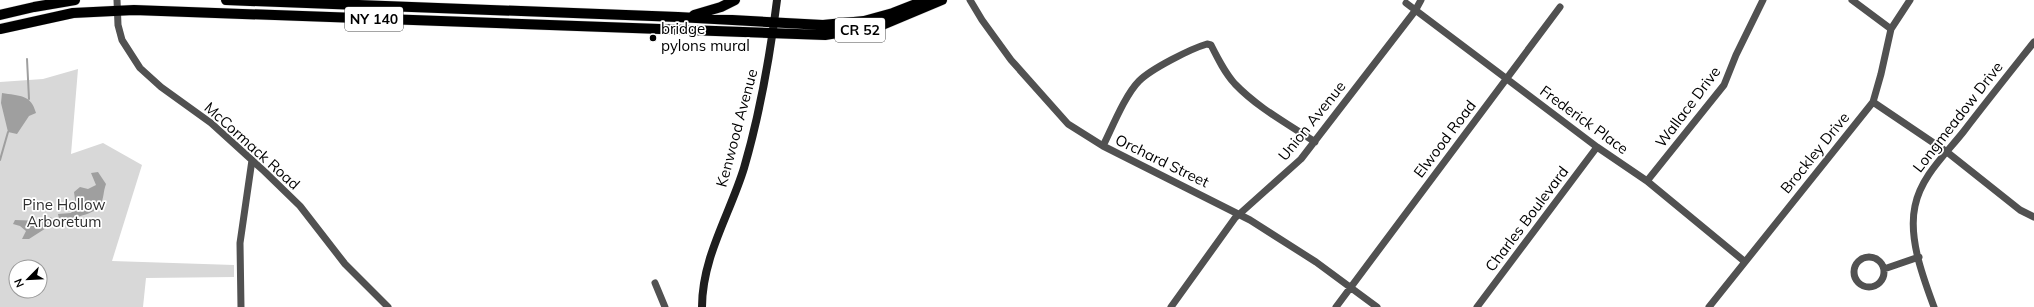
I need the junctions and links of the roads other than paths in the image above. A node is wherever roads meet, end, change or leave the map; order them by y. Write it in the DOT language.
graph roads {
  1 [pos="75,0"];
  2 [pos="117,0"];
  3 [pos="226,0"];
  4 [pos="735,0"];
  5 [pos="777,0"];
  6 [pos="926,0"];
  7 [pos="942,0"];
  8 [pos="970,0"];
  9 [pos="1421,0"];
  10 [pos="1763,0"];
  11 [pos="1852,0"];
  12 [pos="1910,0"];
  13 [pos="1406,3"];
  14 [pos="1560,7"];
  15 [pos="117,10"];
  16 [pos="1415,11"];
  17 [pos="0,15"];
  18 [pos="678,16"];
  19 [pos="774,23"];
  20 [pos="0,29"];
  21 [pos="1891,29"];
  22 [pos="772,34"];
  23 [pos="2034,42"];
  24 [pos="1506,80"];
  25 [pos="1873,102"];
  26 [pos="1315,142"];
  27 [pos="1103,146"];
  28 [pos="1597,147"];
  29 [pos="1947,152"];
  30 [pos="252,160"];
  31 [pos="1647,181"];
  32 [pos="1239,214"];
  33 [pos="2034,217"];
  34 [pos="1919,257"];
  35 [pos="1744,261"];
  36 [pos="1884,269"];
  37 [pos="654,283"];
  38 [pos="1351,287"];
  39 [pos="241,307"];
  40 [pos="388,307"];
  41 [pos="665,307"];
  42 [pos="702,307"];
  43 [pos="1171,307"];
  44 [pos="1336,307"];
  45 [pos="1377,307"];
  46 [pos="1477,307"];
  47 [pos="1709,307"];
  48 [pos="1934,307"];
  1 -- 17 [label="main road"];
  2 -- 15 [label="street, McCormack Road"];
  3 -- 18 [label="main road, NY 140"];
  4 -- 18 [label="main road, NY 140"];
  5 -- 19 [label="main road, Kenwood Avenue"];
  6 -- 19 [label="main road, CR 52"];
  7 -- 22 [label="main road, CR 52"];
  8 -- 27 [label="street, Orchard Street"];
  9 -- 16 [label="street, Union Avenue"];
  10 -- 31 [label="street, Wallace Drive"];
  11 -- 21 [label="street"];
  12 -- 21 [label="street, Brockley Drive"];
  13 -- 16 [label="street, Frederick Place"];
  14 -- 24 [label="street, Elwood Road"];
  15 -- 20 [label="main road, NY 140"];
  15 -- 22 [label="main road, NY 140"];
  15 -- 30 [label="street, McCormack Road"];
  16 -- 24 [label="street, Frederick Place"];
  16 -- 26 [label="street, Union Avenue"];
  18 -- 19 [label="main road, CR 52"];
  19 -- 22 [label="main road, Kenwood Avenue"];
  21 -- 25 [label="street, Brockley Drive"];
  22 -- 42 [label="main road, Kenwood Avenue"];
  23 -- 29 [label="street, Longmeadow Drive"];
  24 -- 28 [label="street, Frederick Place"];
  24 -- 38 [label="street, Elwood Road"];
  25 -- 29 [label="street"];
  25 -- 35 [label="street, Brockley Drive"];
  26 -- 27 [label="street"];
  26 -- 32 [label="street, Union Avenue"];
  27 -- 32 [label="street, Orchard Street"];
  28 -- 31 [label="street, Frederick Place"];
  28 -- 46 [label="street, Charles Boulevard"];
  29 -- 33 [label="street"];
  29 -- 34 [label="street, Longmeadow Drive"];
  30 -- 39 [label="street"];
  30 -- 40 [label="street, McCormack Road"];
  31 -- 35 [label="street, Frederick Place"];
  32 -- 38 [label="street, Orchard Street"];
  32 -- 43 [label="street, Union Avenue"];
  34 -- 36 [label="street"];
  34 -- 48 [label="street, Longmeadow Drive"];
  35 -- 47 [label="street, Brockley Drive"];
  36 -- 36 [label="street"];
  37 -- 41 [label="street"];
  38 -- 44 [label="street, Elwood Road"];
  38 -- 45 [label="street, Orchard Street"];
}
